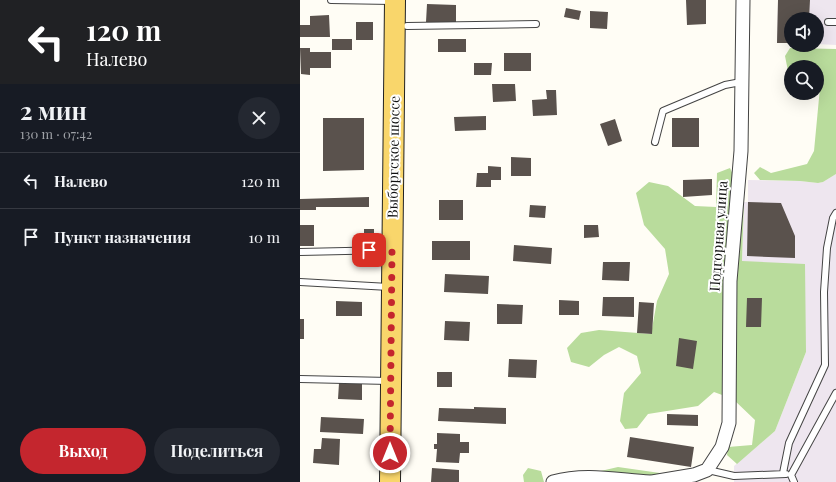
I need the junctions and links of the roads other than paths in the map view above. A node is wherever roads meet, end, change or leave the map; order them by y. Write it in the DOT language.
graph roads {
  1 [pos="331,0"];
  2 [pos="400,0"];
  3 [pos="743,0"];
  4 [pos="828,22"];
  5 [pos="836,22"];
  6 [pos="536,24"];
  7 [pos="407,26"];
  8 [pos="741,82"];
  9 [pos="655,142"];
  10 [pos="836,213"];
  11 [pos="392,250"];
  12 [pos="300,252"];
  13 [pos="300,282"];
  14 [pos="392,287"];
  15 [pos="300,379"];
  16 [pos="391,381"];
  17 [pos="836,393"];
  18 [pos="708,470"];
  19 [pos="783,473"];
  20 [pos="791,475"];
  21 [pos="694,479"];
  22 [pos="390,482"];
  23 [pos="402,482"];
  24 [pos="553,482"];
  25 [pos="651,482"];
  26 [pos="794,482"];
  1 -- 2 [label="lane"];
  2 -- 7 [label="main road, Выборгское шоссе"];
  2 -- 11 [label="main road, Выборгское шоссе"];
  3 -- 8 [label="street, Подгорная улица"];
  4 -- 5 [label="lane"];
  6 -- 7 [label="lane"];
  7 -- 23 [label="main road, Выборгское шоссе"];
  8 -- 9 [label="lane"];
  8 -- 18 [label="street, Подгорная улица"];
  10 -- 19 [label="lane"];
  11 -- 12 [label="lane"];
  11 -- 14 [label="main road, Выборгское шоссе"];
  13 -- 14 [label="lane"];
  14 -- 16 [label="main road, Выборгское шоссе"];
  15 -- 16 [label="lane"];
  16 -- 22 [label="main road, Выборгское шоссе"];
  17 -- 20 [label="lane"];
  18 -- 19 [label="lane"];
  18 -- 21 [label="street"];
  19 -- 20 [label="lane"];
  20 -- 26 [label="lane"];
  21 -- 25 [label="street"];
  24 -- 25 [label="street"];
}
